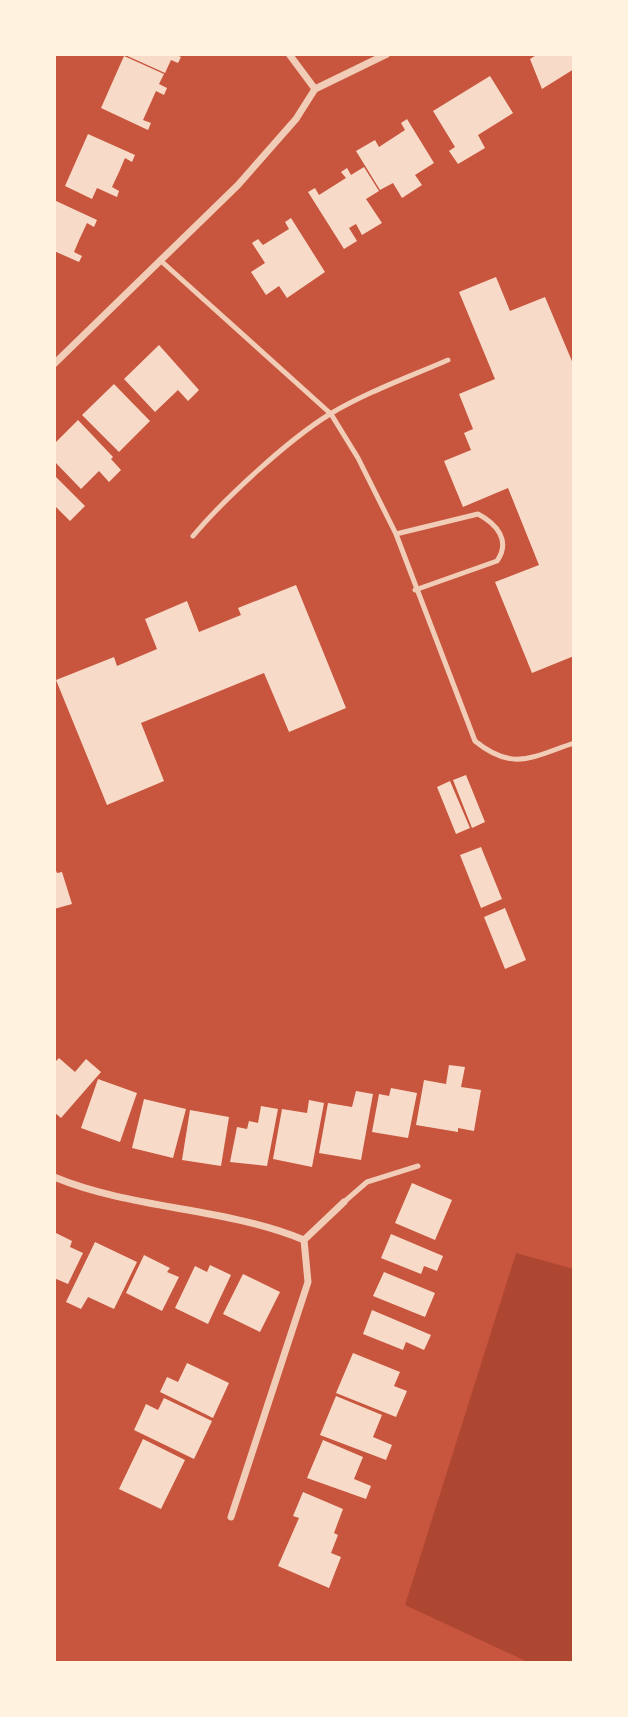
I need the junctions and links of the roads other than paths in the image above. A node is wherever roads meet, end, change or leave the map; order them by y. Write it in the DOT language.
graph roads {
  1 [pos="289,54"];
  2 [pos="387,54"];
  3 [pos="315,89"];
  4 [pos="160,260"];
  5 [pos="449,360"];
  6 [pos="54,364"];
  7 [pos="331,414"];
  8 [pos="396,534"];
  9 [pos="193,536"];
  10 [pos="415,590"];
  11 [pos="574,743"];
  12 [pos="418,1166"];
  13 [pos="54,1177"];
  14 [pos="344,1202"];
  15 [pos="303,1240"];
  16 [pos="231,1517"];
  1 -- 3 [label="street"];
  2 -- 3 [label="street"];
  3 -- 4 [label="street"];
  4 -- 6 [label="street"];
  4 -- 7 [label="lane"];
  5 -- 7 [label="lane"];
  7 -- 8 [label="lane"];
  7 -- 9 [label="lane"];
  8 -- 10 [label="lane"];
  8 -- 10 [label="lane"];
  10 -- 11 [label="lane"];
  12 -- 14 [label="lane"];
  13 -- 15 [label="street"];
  14 -- 15 [label="street"];
  15 -- 16 [label="street"];
}
